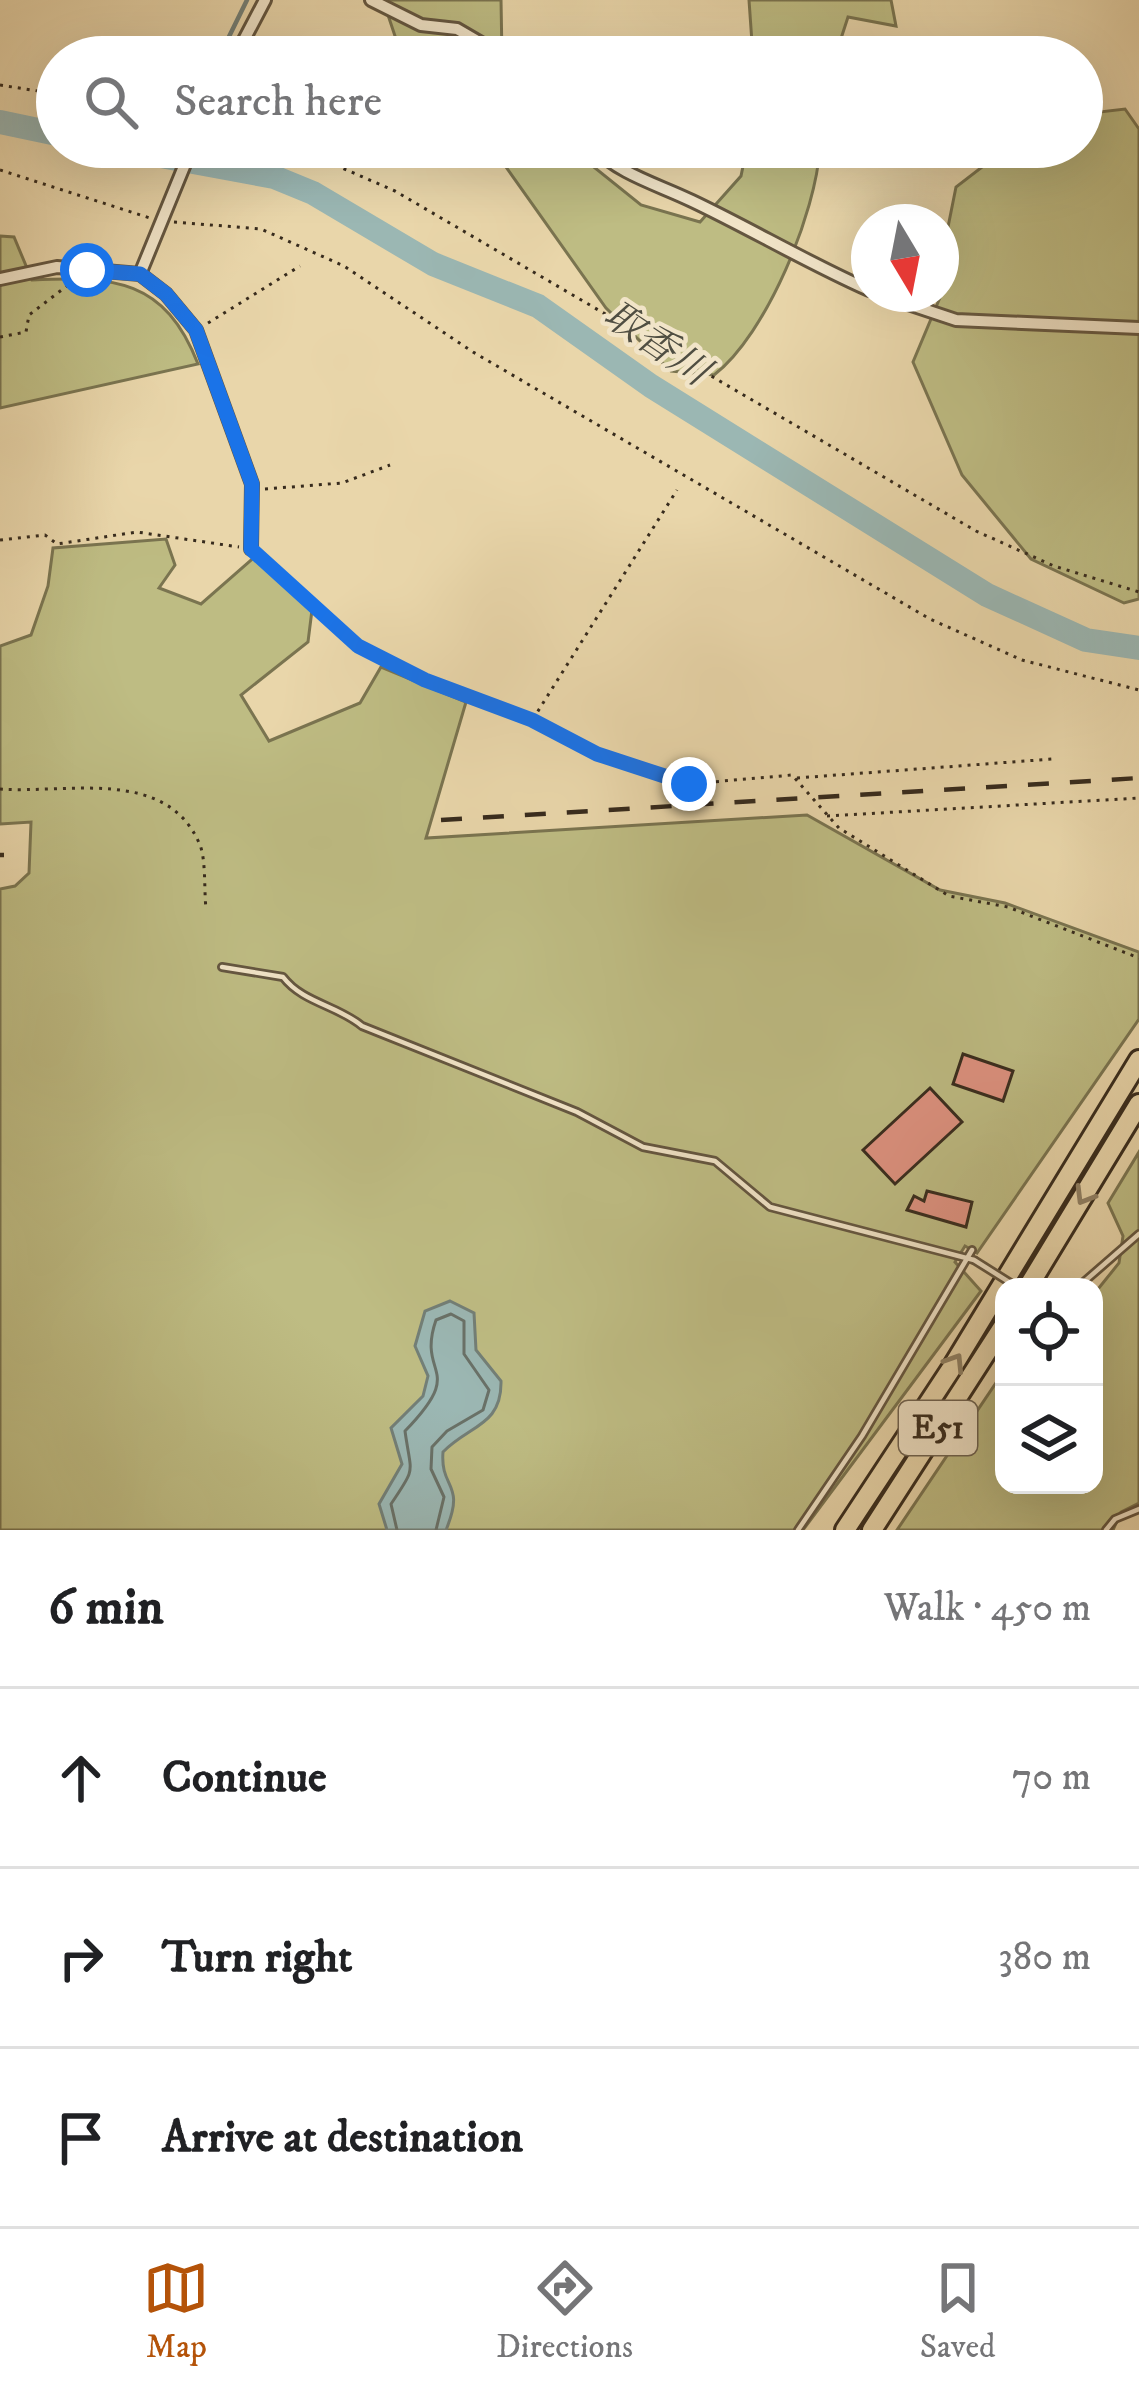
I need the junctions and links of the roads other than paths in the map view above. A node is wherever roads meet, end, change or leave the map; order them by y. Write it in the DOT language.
graph roads {
  1 [pos="265,0"];
  2 [pos="371,0"];
  3 [pos="247,36"];
  4 [pos="469,36"];
  5 [pos="183,168"];
  6 [pos="624,168"];
  7 [pos="140,274"];
  8 [pos="0,279"];
  9 [pos="851,281"];
  10 [pos="932,312"];
  11 [pos="1139,328"];
  12 [pos="251,549"];
  13 [pos="222,967"];
  14 [pos="1139,1060"];
  15 [pos="1139,1104"];
  16 [pos="1139,1234"];
  17 [pos="972,1250"];
  18 [pos="970,1259"];
  19 [pos="1002,1278"];
  20 [pos="1033,1278"];
  21 [pos="1088,1278"];
  22 [pos="995,1339"];
  23 [pos="1139,1509"];
  24 [pos="797,1530"];
  25 [pos="845,1530"];
  26 [pos="872,1530"];
  27 [pos="1106,1530"];
  1 -- 3 [label="street"];
  2 -- 4 [label="street"];
  5 -- 7 [label="street"];
  6 -- 9 [label="street"];
  7 -- 8 [label="street"];
  7 -- 12 [label="street"];
  10 -- 11 [label="street"];
  13 -- 18 [label="lane"];
  25 -- 14 [label="highway, E51, one-way"];
  15 -- 20 [label="highway, one-way"];
  16 -- 21 [label="lane"];
  17 -- 18 [label="lane"];
  18 -- 19 [label="lane, bridge"];
  18 -- 24 [label="lane"];
  22 -- 26 [label="highway, E51"];
  23 -- 27 [label="lane"];
}
